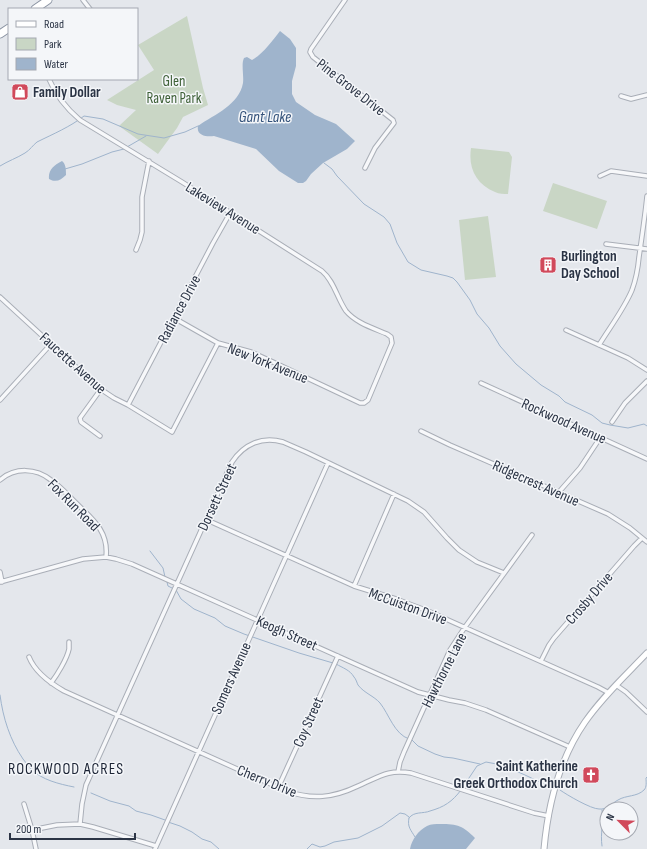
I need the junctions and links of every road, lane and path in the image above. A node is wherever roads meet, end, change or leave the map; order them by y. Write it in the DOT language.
graph roads {
  1 [pos="48,0"];
  2 [pos="83,0"];
  3 [pos="345,0"];
  4 [pos="36,8"];
  5 [pos="89,8"];
  6 [pos="49,80"];
  7 [pos="647,95"];
  8 [pos="621,96"];
  9 [pos="149,161"];
  10 [pos="365,168"];
  11 [pos="600,176"];
  12 [pos="647,176"];
  13 [pos="647,196"];
  14 [pos="230,213"];
  15 [pos="606,244"];
  16 [pos="640,249"];
  17 [pos="136,250"];
  18 [pos="647,250"];
  19 [pos="0,297"];
  20 [pos="174,318"];
  21 [pos="566,330"];
  22 [pos="218,343"];
  23 [pos="51,344"];
  24 [pos="599,345"];
  25 [pos="647,370"];
  26 [pos="647,381"];
  27 [pos="481,383"];
  28 [pos="101,390"];
  29 [pos="0,400"];
  30 [pos="364,403"];
  31 [pos="128,405"];
  32 [pos="612,422"];
  33 [pos="421,431"];
  34 [pos="100,436"];
  35 [pos="600,438"];
  36 [pos="647,459"];
  37 [pos="328,463"];
  38 [pos="0,480"];
  39 [pos="559,492"];
  40 [pos="394,494"];
  41 [pos="207,520"];
  42 [pos="532,535"];
  43 [pos="642,538"];
  44 [pos="647,542"];
  45 [pos="286,556"];
  46 [pos="106,557"];
  47 [pos="0,572"];
  48 [pos="504,573"];
  49 [pos="1,582"];
  50 [pos="178,584"];
  51 [pos="354,586"];
  52 [pos="258,620"];
  53 [pos="465,627"];
  54 [pos="69,642"];
  55 [pos="647,653"];
  56 [pos="338,656"];
  57 [pos="29,657"];
  58 [pos="541,661"];
  59 [pos="51,683"];
  60 [pos="616,685"];
  61 [pos="609,693"];
  62 [pos="430,695"];
  63 [pos="647,712"];
  64 [pos="118,716"];
  65 [pos="570,747"];
  66 [pos="198,751"];
  67 [pos="398,772"];
  68 [pos="278,788"];
  69 [pos="24,804"];
  70 [pos="549,816"];
  71 [pos="80,824"];
  72 [pos="32,830"];
  73 [pos="155,848"];
  74 [pos="36,849"];
  75 [pos="544,849"];
  1 -- 4 [label="highway"];
  2 -- 5 [label="street"];
  3 -- 10 [label="street, Pine Grove Drive"];
  6 -- 9 [label="street, Lakeview Avenue"];
  7 -- 8 [label="street"];
  9 -- 14 [label="street, Lakeview Avenue"];
  9 -- 17 [label="street"];
  11 -- 12 [label="street"];
  13 -- 16 [label="street"];
  14 -- 20 [label="street, Radiance Drive"];
  14 -- 30 [label="street, Lakeview Avenue"];
  15 -- 16 [label="street"];
  16 -- 18 [label="street"];
  16 -- 24 [label="street"];
  19 -- 23 [label="street, Faucette Avenue"];
  20 -- 22 [label="street, New York Avenue"];
  20 -- 31 [label="street, Radiance Drive"];
  21 -- 24 [label="street"];
  22 -- 30 [label="street, New York Avenue"];
  22 -- 31 [label="street, Faucette Avenue"];
  23 -- 28 [label="street, Faucette Avenue"];
  23 -- 29 [label="street"];
  24 -- 25 [label="street"];
  26 -- 32 [label="street"];
  27 -- 35 [label="street, Rockwood Avenue"];
  28 -- 31 [label="street, Faucette Avenue"];
  28 -- 34 [label="street"];
  33 -- 39 [label="street, Ridgecrest Avenue"];
  35 -- 36 [label="street, Rockwood Avenue"];
  35 -- 39 [label="street"];
  37 -- 40 [label="street, Dorsett Street"];
  37 -- 41 [label="street, Dorsett Street"];
  37 -- 45 [label="street, Somers Avenue"];
  38 -- 46 [label="street, Fox Run Road"];
  39 -- 43 [label="street, Ridgecrest Avenue"];
  40 -- 48 [label="street, Dorsett Street"];
  40 -- 51 [label="street"];
  41 -- 45 [label="street, McCuiston Drive"];
  41 -- 50 [label="street, Dorsett Street"];
  42 -- 48 [label="street, Hawthorne Lane"];
  43 -- 44 [label="street, Ridgecrest Avenue"];
  43 -- 58 [label="street, Crosby Drive"];
  45 -- 51 [label="street, McCuiston Drive"];
  45 -- 52 [label="street, Somers Avenue"];
  46 -- 49 [label="street, Keogh Street"];
  46 -- 50 [label="street, Keogh Street"];
  47 -- 49 [label="street"];
  48 -- 53 [label="street, Hawthorne Lane"];
  50 -- 52 [label="street, Keogh Street"];
  50 -- 64 [label="street, Dorsett Street"];
  51 -- 53 [label="street, McCuiston Drive"];
  52 -- 56 [label="street, Keogh Street"];
  52 -- 66 [label="street, Somers Avenue"];
  53 -- 58 [label="street, McCuiston Drive"];
  53 -- 62 [label="street, Hawthorne Lane"];
  54 -- 59 [label="street"];
  55 -- 60 [label="street"];
  56 -- 62 [label="street, Keogh Street"];
  56 -- 68 [label="street, Coy Street"];
  57 -- 59 [label="street, Cherry Drive"];
  58 -- 61 [label="street, McCuiston Drive"];
  59 -- 64 [label="street, Cherry Drive"];
  60 -- 61 [label="street"];
  60 -- 63 [label="street"];
  61 -- 65 [label="street"];
  62 -- 65 [label="street, Keogh Street"];
  62 -- 67 [label="street, Hawthorne Lane"];
  64 -- 66 [label="street, Cherry Drive"];
  64 -- 71 [label="street, Dorsett Street"];
  65 -- 70 [label="street"];
  66 -- 68 [label="street, Cherry Drive"];
  66 -- 73 [label="street, Somers Avenue"];
  67 -- 68 [label="street, Cherry Drive"];
  67 -- 70 [label="street, Cherry Drive"];
  69 -- 72 [label="street"];
  70 -- 75 [label="street"];
  71 -- 72 [label="street"];
  71 -- 73 [label="street"];
  72 -- 74 [label="street"];
}
